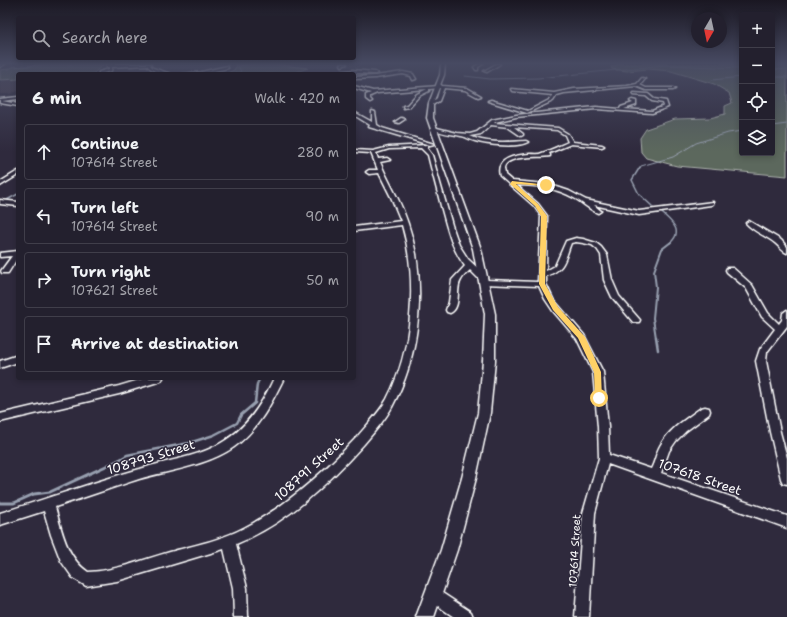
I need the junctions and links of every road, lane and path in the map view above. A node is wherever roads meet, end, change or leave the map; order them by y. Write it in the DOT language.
graph roads {
  1 [pos="372,93"];
  2 [pos="424,93"];
  3 [pos="435,93"];
  4 [pos="473,93"];
  5 [pos="541,93"];
  6 [pos="557,93"];
  7 [pos="554,94"];
  8 [pos="634,94"];
  9 [pos="479,96"];
  10 [pos="16,98"];
  11 [pos="0,101"];
  12 [pos="370,101"];
  13 [pos="490,101"];
  14 [pos="632,101"];
  15 [pos="16,106"];
  16 [pos="404,107"];
  17 [pos="608,108"];
  18 [pos="373,112"];
  19 [pos="527,112"];
  20 [pos="356,114"];
  21 [pos="522,115"];
  22 [pos="403,118"];
  23 [pos="356,120"];
  24 [pos="397,122"];
  25 [pos="489,124"];
  26 [pos="375,126"];
  27 [pos="510,126"];
  28 [pos="433,128"];
  29 [pos="466,135"];
  30 [pos="521,135"];
  31 [pos="526,142"];
  32 [pos="571,143"];
  33 [pos="435,144"];
  34 [pos="602,146"];
  35 [pos="423,147"];
  36 [pos="356,152"];
  37 [pos="379,158"];
  38 [pos="382,171"];
  39 [pos="369,172"];
  40 [pos="16,174"];
  41 [pos="512,183"];
  42 [pos="0,184"];
  43 [pos="0,202"];
  44 [pos="586,202"];
  45 [pos="711,203"];
  46 [pos="16,204"];
  47 [pos="598,211"];
  48 [pos="404,223"];
  49 [pos="749,223"];
  50 [pos="356,229"];
  51 [pos="787,251"];
  52 [pos="16,253"];
  53 [pos="0,255"];
  54 [pos="16,256"];
  55 [pos="469,266"];
  56 [pos="730,270"];
  57 [pos="5,271"];
  58 [pos="542,279"];
  59 [pos="484,280"];
  60 [pos="450,310"];
  61 [pos="636,320"];
  62 [pos="785,321"];
  63 [pos="16,359"];
  64 [pos="0,365"];
  65 [pos="278,380"];
  66 [pos="142,381"];
  67 [pos="705,411"];
  68 [pos="0,418"];
  69 [pos="604,458"];
  70 [pos="784,458"];
  71 [pos="654,475"];
  72 [pos="787,479"];
  73 [pos="48,504"];
  74 [pos="0,519"];
  75 [pos="787,522"];
  76 [pos="229,541"];
  77 [pos="433,594"];
  78 [pos="241,617"];
  79 [pos="425,617"];
  80 [pos="466,617"];
  81 [pos="582,617"];
  1 -- 12 [label="street"];
  2 -- 16 [label="street"];
  3 -- 28 [label="main road"];
  4 -- 9 [label="street"];
  5 -- 7 [label="street"];
  6 -- 7 [label="street"];
  7 -- 19 [label="street"];
  8 -- 17 [label="street"];
  10 -- 11 [label="street"];
  11 -- 15 [label="street"];
  13 -- 19 [label="street"];
  14 -- 17 [label="street"];
  17 -- 21 [label="street"];
  18 -- 26 [label="street"];
  19 -- 21 [label="street"];
  20 -- 26 [label="street"];
  21 -- 25 [label="street"];
  22 -- 24 [label="street"];
  23 -- 26 [label="street"];
  25 -- 27 [label="street"];
  25 -- 29 [label="street"];
  26 -- 33 [label="street"];
  27 -- 30 [label="street"];
  27 -- 32 [label="street"];
  28 -- 29 [label="street"];
  28 -- 33 [label="main road"];
  29 -- 31 [label="street"];
  32 -- 34 [label="street"];
  32 -- 41 [label="street"];
  33 -- 35 [label="street"];
  33 -- 59 [label="main road"];
  35 -- 37 [label="street"];
  35 -- 55 [label="street"];
  36 -- 37 [label="street"];
  37 -- 38 [label="street, 108791 Street"];
  38 -- 39 [label="street"];
  38 -- 48 [label="street, 108791 Street"];
  40 -- 42 [label="street"];
  41 -- 44 [label="street"];
  41 -- 58 [label="street"];
  43 -- 46 [label="street"];
  44 -- 45 [label="street"];
  44 -- 47 [label="street"];
  48 -- 50 [label="street"];
  48 -- 76 [label="street, 108791 Street"];
  49 -- 51 [label="street"];
  52 -- 53 [label="street"];
  54 -- 57 [label="street"];
  55 -- 59 [label="street"];
  55 -- 60 [label="street"];
  56 -- 62 [label="street"];
  58 -- 59 [label="street"];
  58 -- 61 [label="street"];
  58 -- 69 [label="street, 107614 Street"];
  59 -- 77 [label="main road"];
  62 -- 70 [label="street"];
  63 -- 64 [label="street"];
  65 -- 73 [label="street, 108793 Street"];
  66 -- 68 [label="street"];
  67 -- 71 [label="street"];
  69 -- 71 [label="street, 107618 Street"];
  69 -- 81 [label="street, 107614 Street"];
  70 -- 72 [label="street"];
  71 -- 75 [label="street, 107618 Street"];
  73 -- 74 [label="street, 108793 Street"];
  73 -- 76 [label="street, 108791 Street"];
  76 -- 78 [label="street"];
  77 -- 79 [label="main road"];
  77 -- 80 [label="street"];
}
